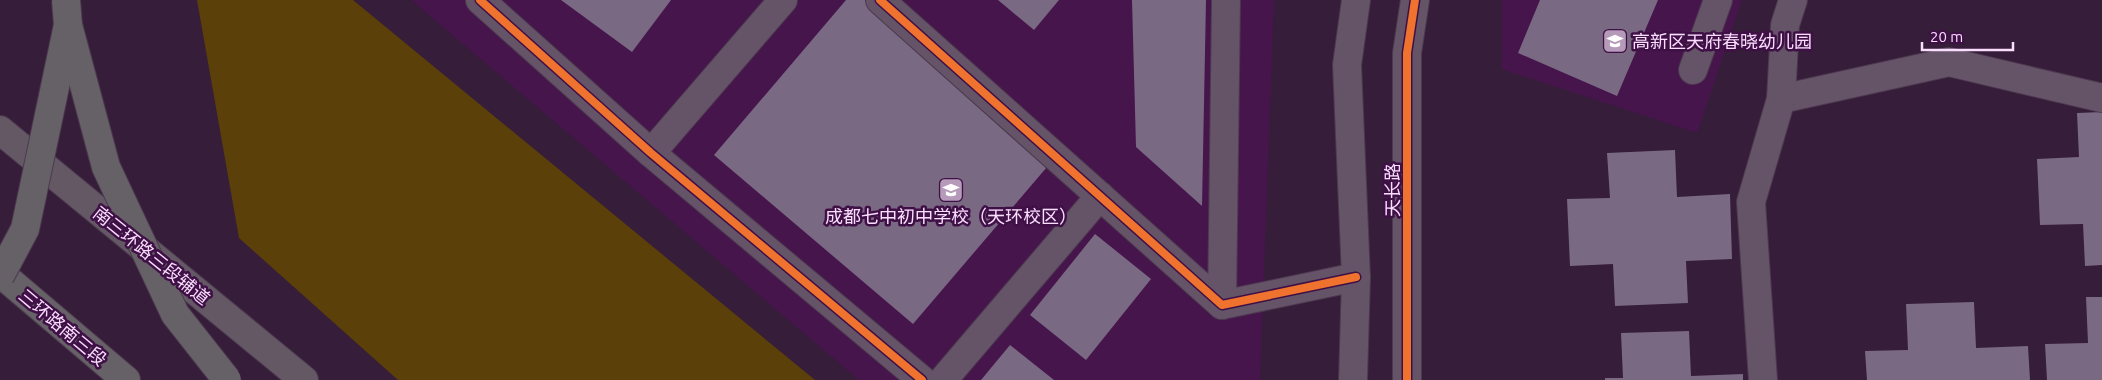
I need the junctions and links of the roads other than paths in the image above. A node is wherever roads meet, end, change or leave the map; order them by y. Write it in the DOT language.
graph roads {
  1 [pos="480,0"];
  2 [pos="783,0"];
  3 [pos="880,0"];
  4 [pos="1226,0"];
  5 [pos="1356,0"];
  6 [pos="1415,0"];
  7 [pos="1718,0"];
  8 [pos="1793,0"];
  9 [pos="67,12"];
  10 [pos="1693,70"];
  11 [pos="2102,98"];
  12 [pos="1781,99"];
  13 [pos="0,130"];
  14 [pos="651,153"];
  15 [pos="1100,196"];
  16 [pos="0,275"];
  17 [pos="1356,277"];
  18 [pos="1222,305"];
  19 [pos="126,380"];
  20 [pos="228,380"];
  21 [pos="304,380"];
  22 [pos="922,380"];
  23 [pos="942,380"];
  24 [pos="1353,380"];
  25 [pos="1407,380"];
  26 [pos="1763,380"];
  1 -- 14 [label="street"];
  2 -- 14 [label="street"];
  3 -- 15 [label="street"];
  4 -- 18 [label="street"];
  5 -- 17 [label="street"];
  6 -- 25 [label="street, 天长路"];
  7 -- 10 [label="street"];
  8 -- 12 [label="street"];
  9 -- 16 [label="highway, bridge"];
  9 -- 20 [label="highway, bridge"];
  11 -- 12 [label="street"];
  12 -- 26 [label="street"];
  13 -- 21 [label="main road, 南三环路三段辅道"];
  14 -- 22 [label="street"];
  15 -- 18 [label="street"];
  15 -- 23 [label="street"];
  16 -- 19 [label="highway, 三环路南三段"];
  17 -- 18 [label="street"];
  17 -- 24 [label="street"];
}
